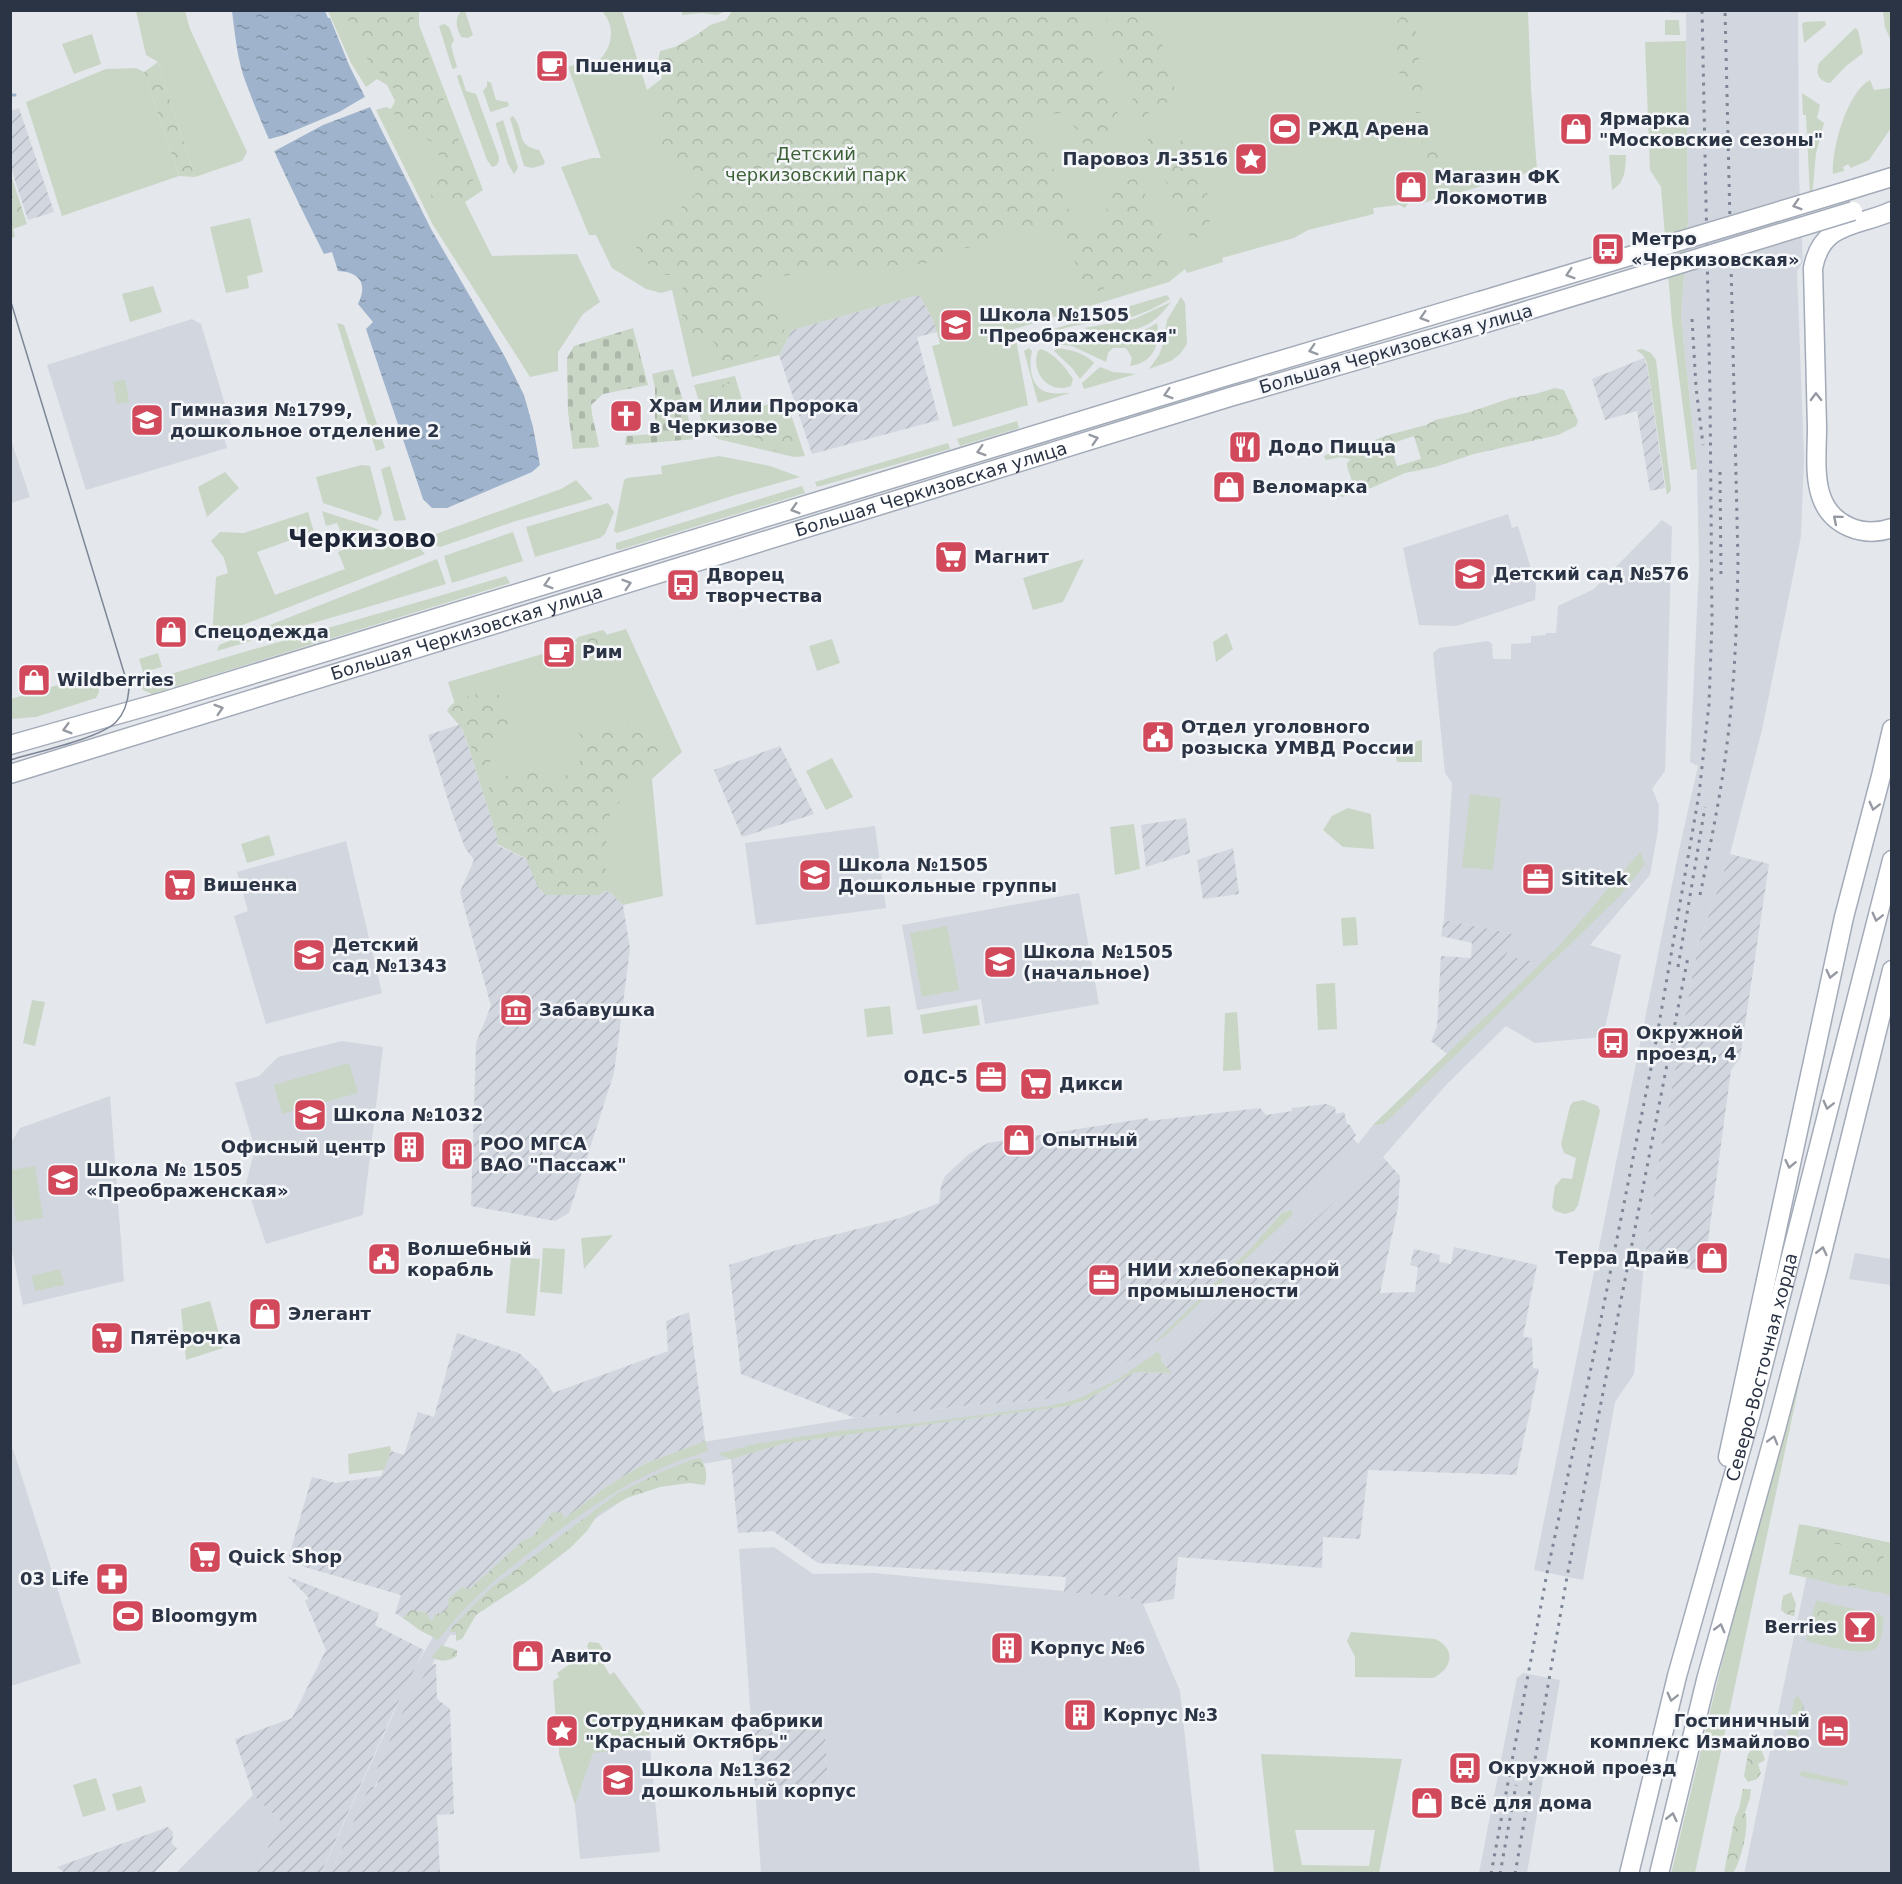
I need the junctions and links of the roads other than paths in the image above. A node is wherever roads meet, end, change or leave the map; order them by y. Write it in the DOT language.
graph roads {
  1 [pos="1892,177"];
  2 [pos="1892,199"];
  3 [pos="1892,211"];
  4 [pos="1849,218"];
  5 [pos="1892,528"];
  6 [pos="1892,729"];
  7 [pos="10,745"];
  8 [pos="10,774"];
  9 [pos="1892,860"];
  10 [pos="1892,970"];
  11 [pos="1704,1580"];
  12 [pos="1629,1874"];
  13 [pos="1659,1874"];
  1 -- 7 [label="main road, Большая Черкизовская улица, one-way, bridge"];
  2 -- 4 [label="main road"];
  3 -- 4 [label="main road"];
  5 -- 4 [label="main road, one-way"];
  8 -- 4 [label="main road, Большая Черкизовская улица, one-way, bridge"];
  6 -- 11 [label="main road, one-way"];
  9 -- 11 [label="main road, Северо-Восточная хорда, one-way"];
  13 -- 10 [label="main road, Северо-Восточная хорда, one-way"];
  11 -- 12 [label="main road, Северо-Восточная хорда, one-way"];
}
